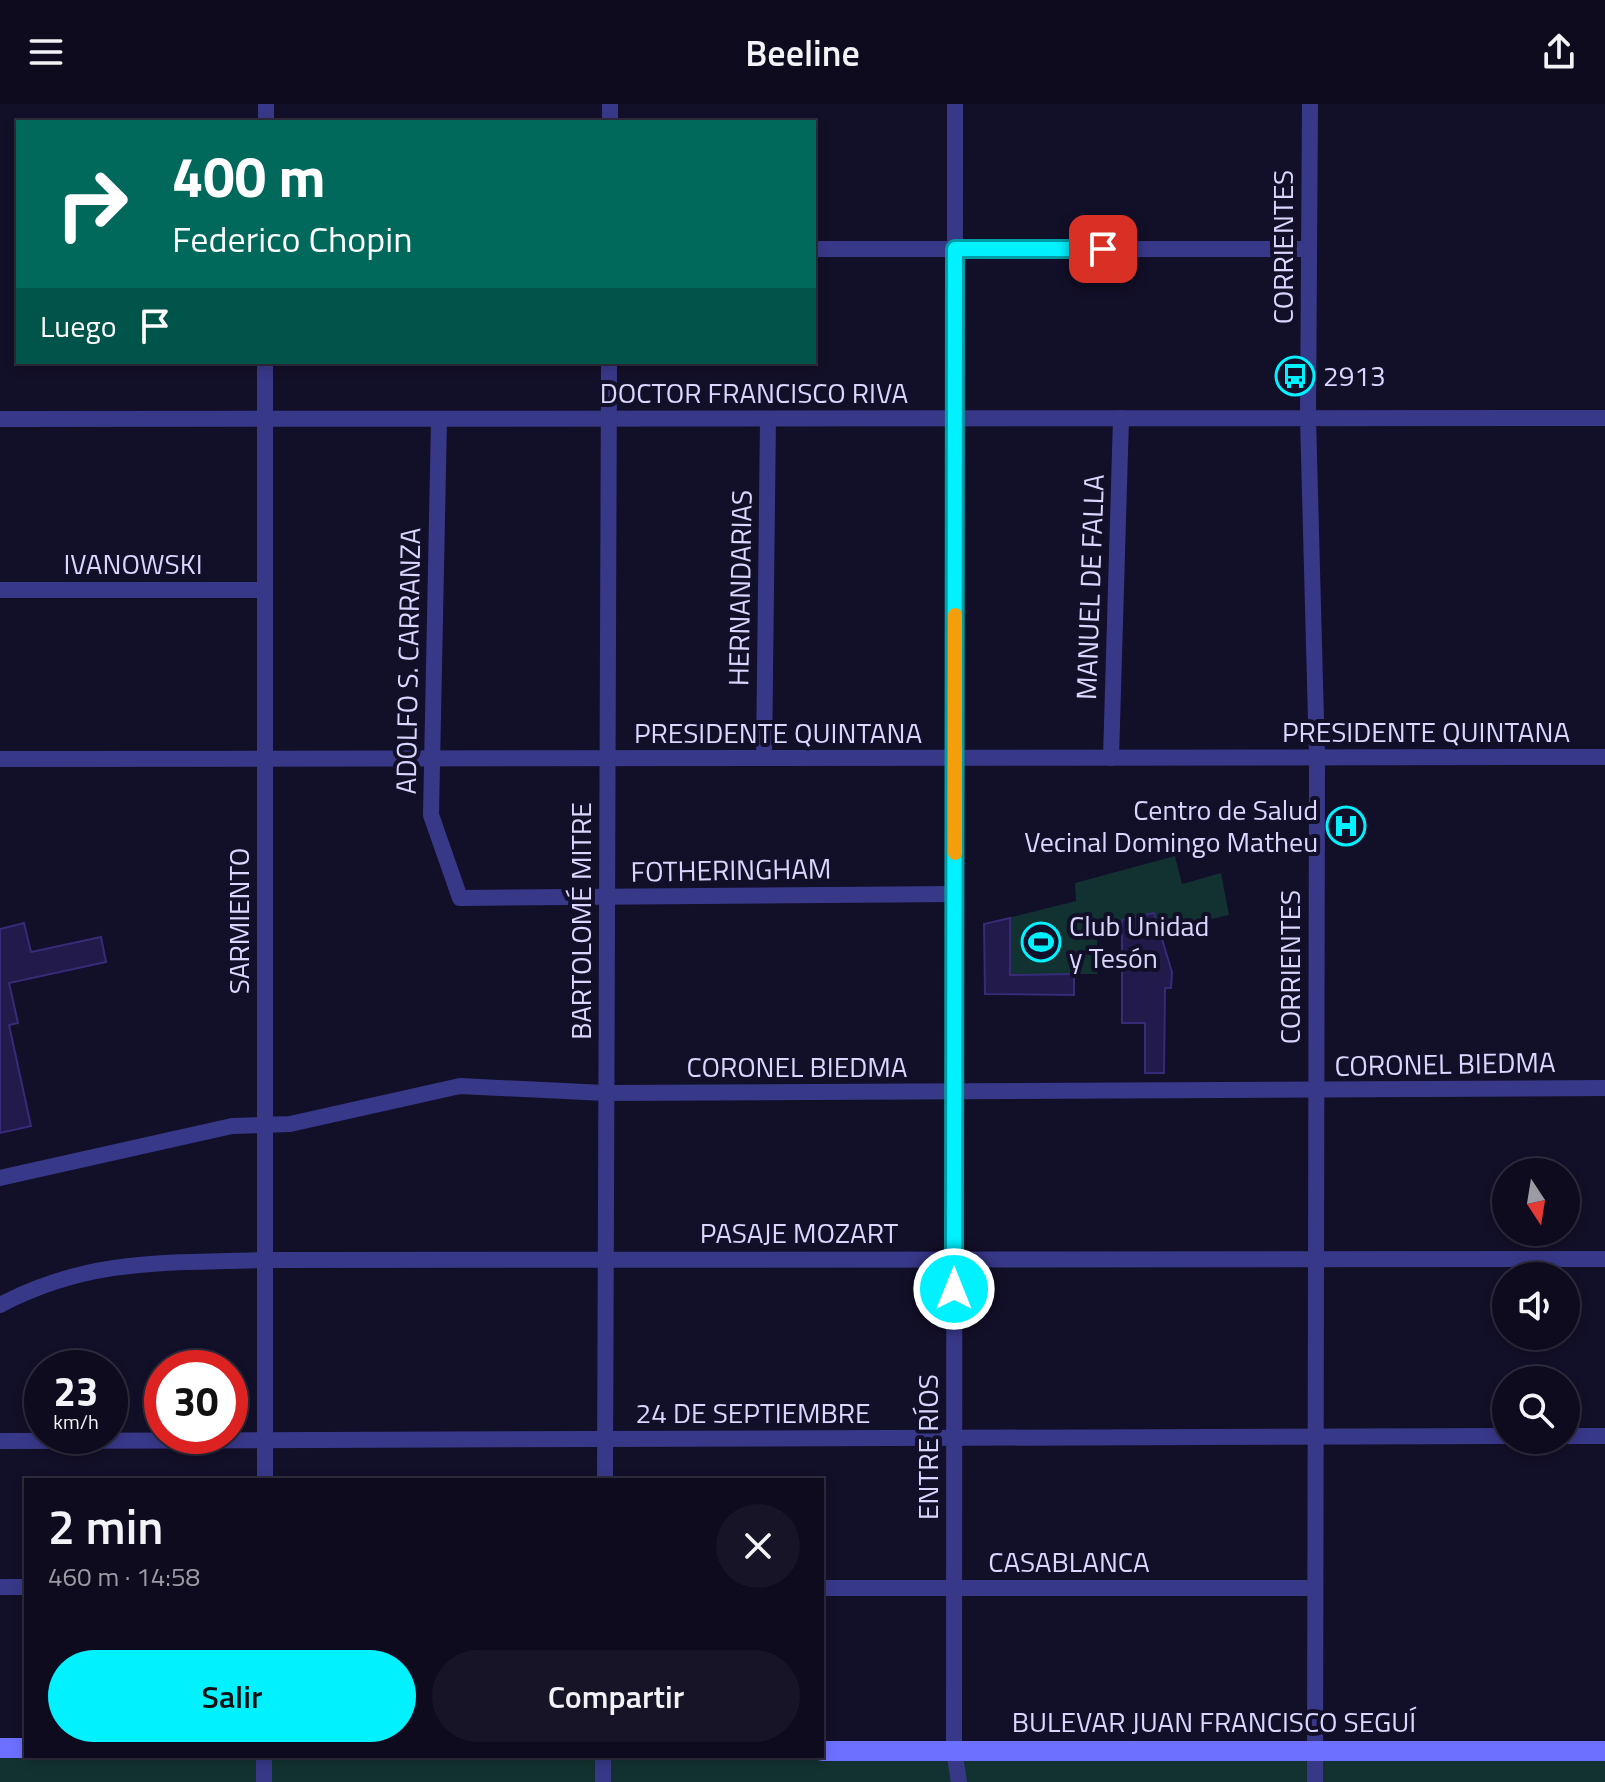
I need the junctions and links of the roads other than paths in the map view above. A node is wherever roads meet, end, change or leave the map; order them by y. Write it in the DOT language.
graph roads {
  1 [pos="955,104"];
  2 [pos="1310,104"];
  3 [pos="816,249"];
  4 [pos="955,249"];
  5 [pos="1309,249"];
  6 [pos="265,364"];
  7 [pos="609,364"];
  8 [pos="1121,418"];
  9 [pos="1308,418"];
  10 [pos="1605,418"];
  11 [pos="0,419"];
  12 [pos="265,419"];
  13 [pos="609,419"];
  14 [pos="768,419"];
  15 [pos="955,419"];
  16 [pos="439,420"];
  17 [pos="0,590"];
  18 [pos="265,590"];
  19 [pos="1605,757"];
  20 [pos="764,758"];
  21 [pos="955,758"];
  22 [pos="1111,758"];
  23 [pos="1317,758"];
  24 [pos="0,759"];
  25 [pos="265,759"];
  26 [pos="434,759"];
  27 [pos="607,759"];
  28 [pos="955,894"];
  29 [pos="608,897"];
  30 [pos="460,898"];
  31 [pos="1605,1088"];
  32 [pos="1316,1091"];
  33 [pos="953,1092"];
  34 [pos="605,1093"];
  35 [pos="265,1124"];
  36 [pos="0,1178"];
  37 [pos="605,1259"];
  38 [pos="954,1259"];
  39 [pos="1316,1259"];
  40 [pos="1605,1259"];
  41 [pos="265,1260"];
  42 [pos="0,1305"];
  43 [pos="1492,1436"];
  44 [pos="1580,1436"];
  45 [pos="1605,1436"];
  46 [pos="1316,1437"];
  47 [pos="954,1438"];
  48 [pos="265,1440"];
  49 [pos="605,1440"];
  50 [pos="0,1441"];
  51 [pos="265,1478"];
  52 [pos="605,1478"];
  53 [pos="0,1587"];
  54 [pos="24,1587"];
  55 [pos="824,1588"];
  56 [pos="954,1588"];
  57 [pos="1315,1588"];
  58 [pos="0,1748"];
  59 [pos="24,1748"];
  60 [pos="954,1750"];
  61 [pos="1315,1750"];
  62 [pos="824,1751"];
  63 [pos="1605,1751"];
  64 [pos="264,1758"];
  65 [pos="603,1758"];
  66 [pos="264,1782"];
  67 [pos="603,1782"];
  68 [pos="959,1782"];
  69 [pos="1315,1782"];
  1 -- 4 [label="street, ENTRE RÍOS"];
  2 -- 5 [label="street, CORRIENTES"];
  3 -- 4 [label="street"];
  4 -- 5 [label="street"];
  4 -- 15 [label="street, ENTRE RÍOS"];
  5 -- 9 [label="street, CORRIENTES"];
  6 -- 12 [label="street, SARMIENTO"];
  7 -- 13 [label="street, BARTOLOMÉ MITRE"];
  8 -- 9 [label="street, DOCTOR FRANCISCO RIVA"];
  8 -- 15 [label="street, DOCTOR FRANCISCO RIVA"];
  8 -- 22 [label="street, MANUEL DE FALLA"];
  9 -- 10 [label="street, DOCTOR FRANCISCO RIVA"];
  9 -- 23 [label="street, CORRIENTES"];
  11 -- 12 [label="street, DOCTOR FRANCISCO RIVA"];
  12 -- 16 [label="street, DOCTOR FRANCISCO RIVA"];
  12 -- 18 [label="street, SARMIENTO"];
  13 -- 14 [label="street, DOCTOR FRANCISCO RIVA"];
  13 -- 16 [label="street, DOCTOR FRANCISCO RIVA"];
  13 -- 27 [label="street, BARTOLOMÉ MITRE"];
  14 -- 15 [label="street, DOCTOR FRANCISCO RIVA"];
  14 -- 20 [label="street, HERNANDARIAS"];
  15 -- 21 [label="street, ENTRE RÍOS"];
  16 -- 26 [label="street, ADOLFO S. CARRANZA"];
  17 -- 18 [label="street, IVANOWSKI"];
  18 -- 25 [label="street, SARMIENTO"];
  19 -- 23 [label="street, PRESIDENTE QUINTANA"];
  20 -- 21 [label="street, PRESIDENTE QUINTANA"];
  20 -- 27 [label="street, PRESIDENTE QUINTANA"];
  21 -- 22 [label="street, PRESIDENTE QUINTANA"];
  21 -- 28 [label="street, ENTRE RÍOS"];
  22 -- 23 [label="street, PRESIDENTE QUINTANA"];
  23 -- 32 [label="street, CORRIENTES"];
  24 -- 25 [label="street, PRESIDENTE QUINTANA"];
  25 -- 26 [label="street, PRESIDENTE QUINTANA"];
  25 -- 35 [label="street, SARMIENTO"];
  26 -- 27 [label="street, PRESIDENTE QUINTANA"];
  26 -- 30 [label="street, ADOLFO S. CARRANZA"];
  27 -- 29 [label="street, BARTOLOMÉ MITRE"];
  28 -- 29 [label="street, FOTHERINGHAM"];
  28 -- 33 [label="street, ENTRE RÍOS"];
  29 -- 30 [label="street, FOTHERINGHAM"];
  29 -- 34 [label="street, BARTOLOMÉ MITRE"];
  31 -- 32 [label="street, CORONEL BIEDMA"];
  32 -- 33 [label="street, CORONEL BIEDMA"];
  32 -- 39 [label="street, CORRIENTES"];
  33 -- 34 [label="street, CORONEL BIEDMA"];
  33 -- 38 [label="street, ENTRE RÍOS"];
  34 -- 35 [label="street, CORONEL BIEDMA"];
  34 -- 37 [label="street, BARTOLOMÉ MITRE"];
  35 -- 36 [label="street, CORONEL BIEDMA"];
  35 -- 41 [label="street, SARMIENTO"];
  37 -- 38 [label="street, PASAJE MOZART"];
  37 -- 41 [label="street, PASAJE MOZART"];
  37 -- 49 [label="street, BARTOLOMÉ MITRE"];
  38 -- 39 [label="street, PASAJE MOZART"];
  38 -- 47 [label="street, ENTRE RÍOS"];
  39 -- 40 [label="street, PASAJE MOZART"];
  39 -- 46 [label="street, CORRIENTES"];
  41 -- 42 [label="street, PASAJE MOZART"];
  41 -- 48 [label="street, SARMIENTO"];
  43 -- 46 [label="street, 24 DE SEPTIEMBRE"];
  44 -- 45 [label="street"];
  46 -- 47 [label="street, 24 DE SEPTIEMBRE"];
  46 -- 57 [label="street, CORRIENTES"];
  47 -- 49 [label="street, 24 DE SEPTIEMBRE"];
  47 -- 56 [label="street, ENTRE RÍOS"];
  48 -- 49 [label="street, 24 DE SEPTIEMBRE"];
  48 -- 50 [label="street, 24 DE SEPTIEMBRE"];
  48 -- 51 [label="street, SARMIENTO"];
  49 -- 52 [label="street, BARTOLOMÉ MITRE"];
  53 -- 54 [label="street"];
  55 -- 56 [label="street, CASABLANCA"];
  56 -- 57 [label="street, CASABLANCA"];
  56 -- 60 [label="street, ENTRE RÍOS"];
  57 -- 61 [label="street, CORRIENTES"];
  58 -- 59 [label="main road"];
  60 -- 61 [label="main road, BULEVAR JUAN FRANCISCO SEGUÍ"];
  60 -- 62 [label="main road, BULEVAR JUAN FRANCISCO SEGUÍ"];
  60 -- 68 [label="street, ENTRE RÍOS"];
  61 -- 63 [label="main road, BULEVAR JUAN FRANCISCO SEGUÍ"];
  61 -- 69 [label="street, CORRIENTES"];
  64 -- 66 [label="street"];
  65 -- 67 [label="street"];
}
